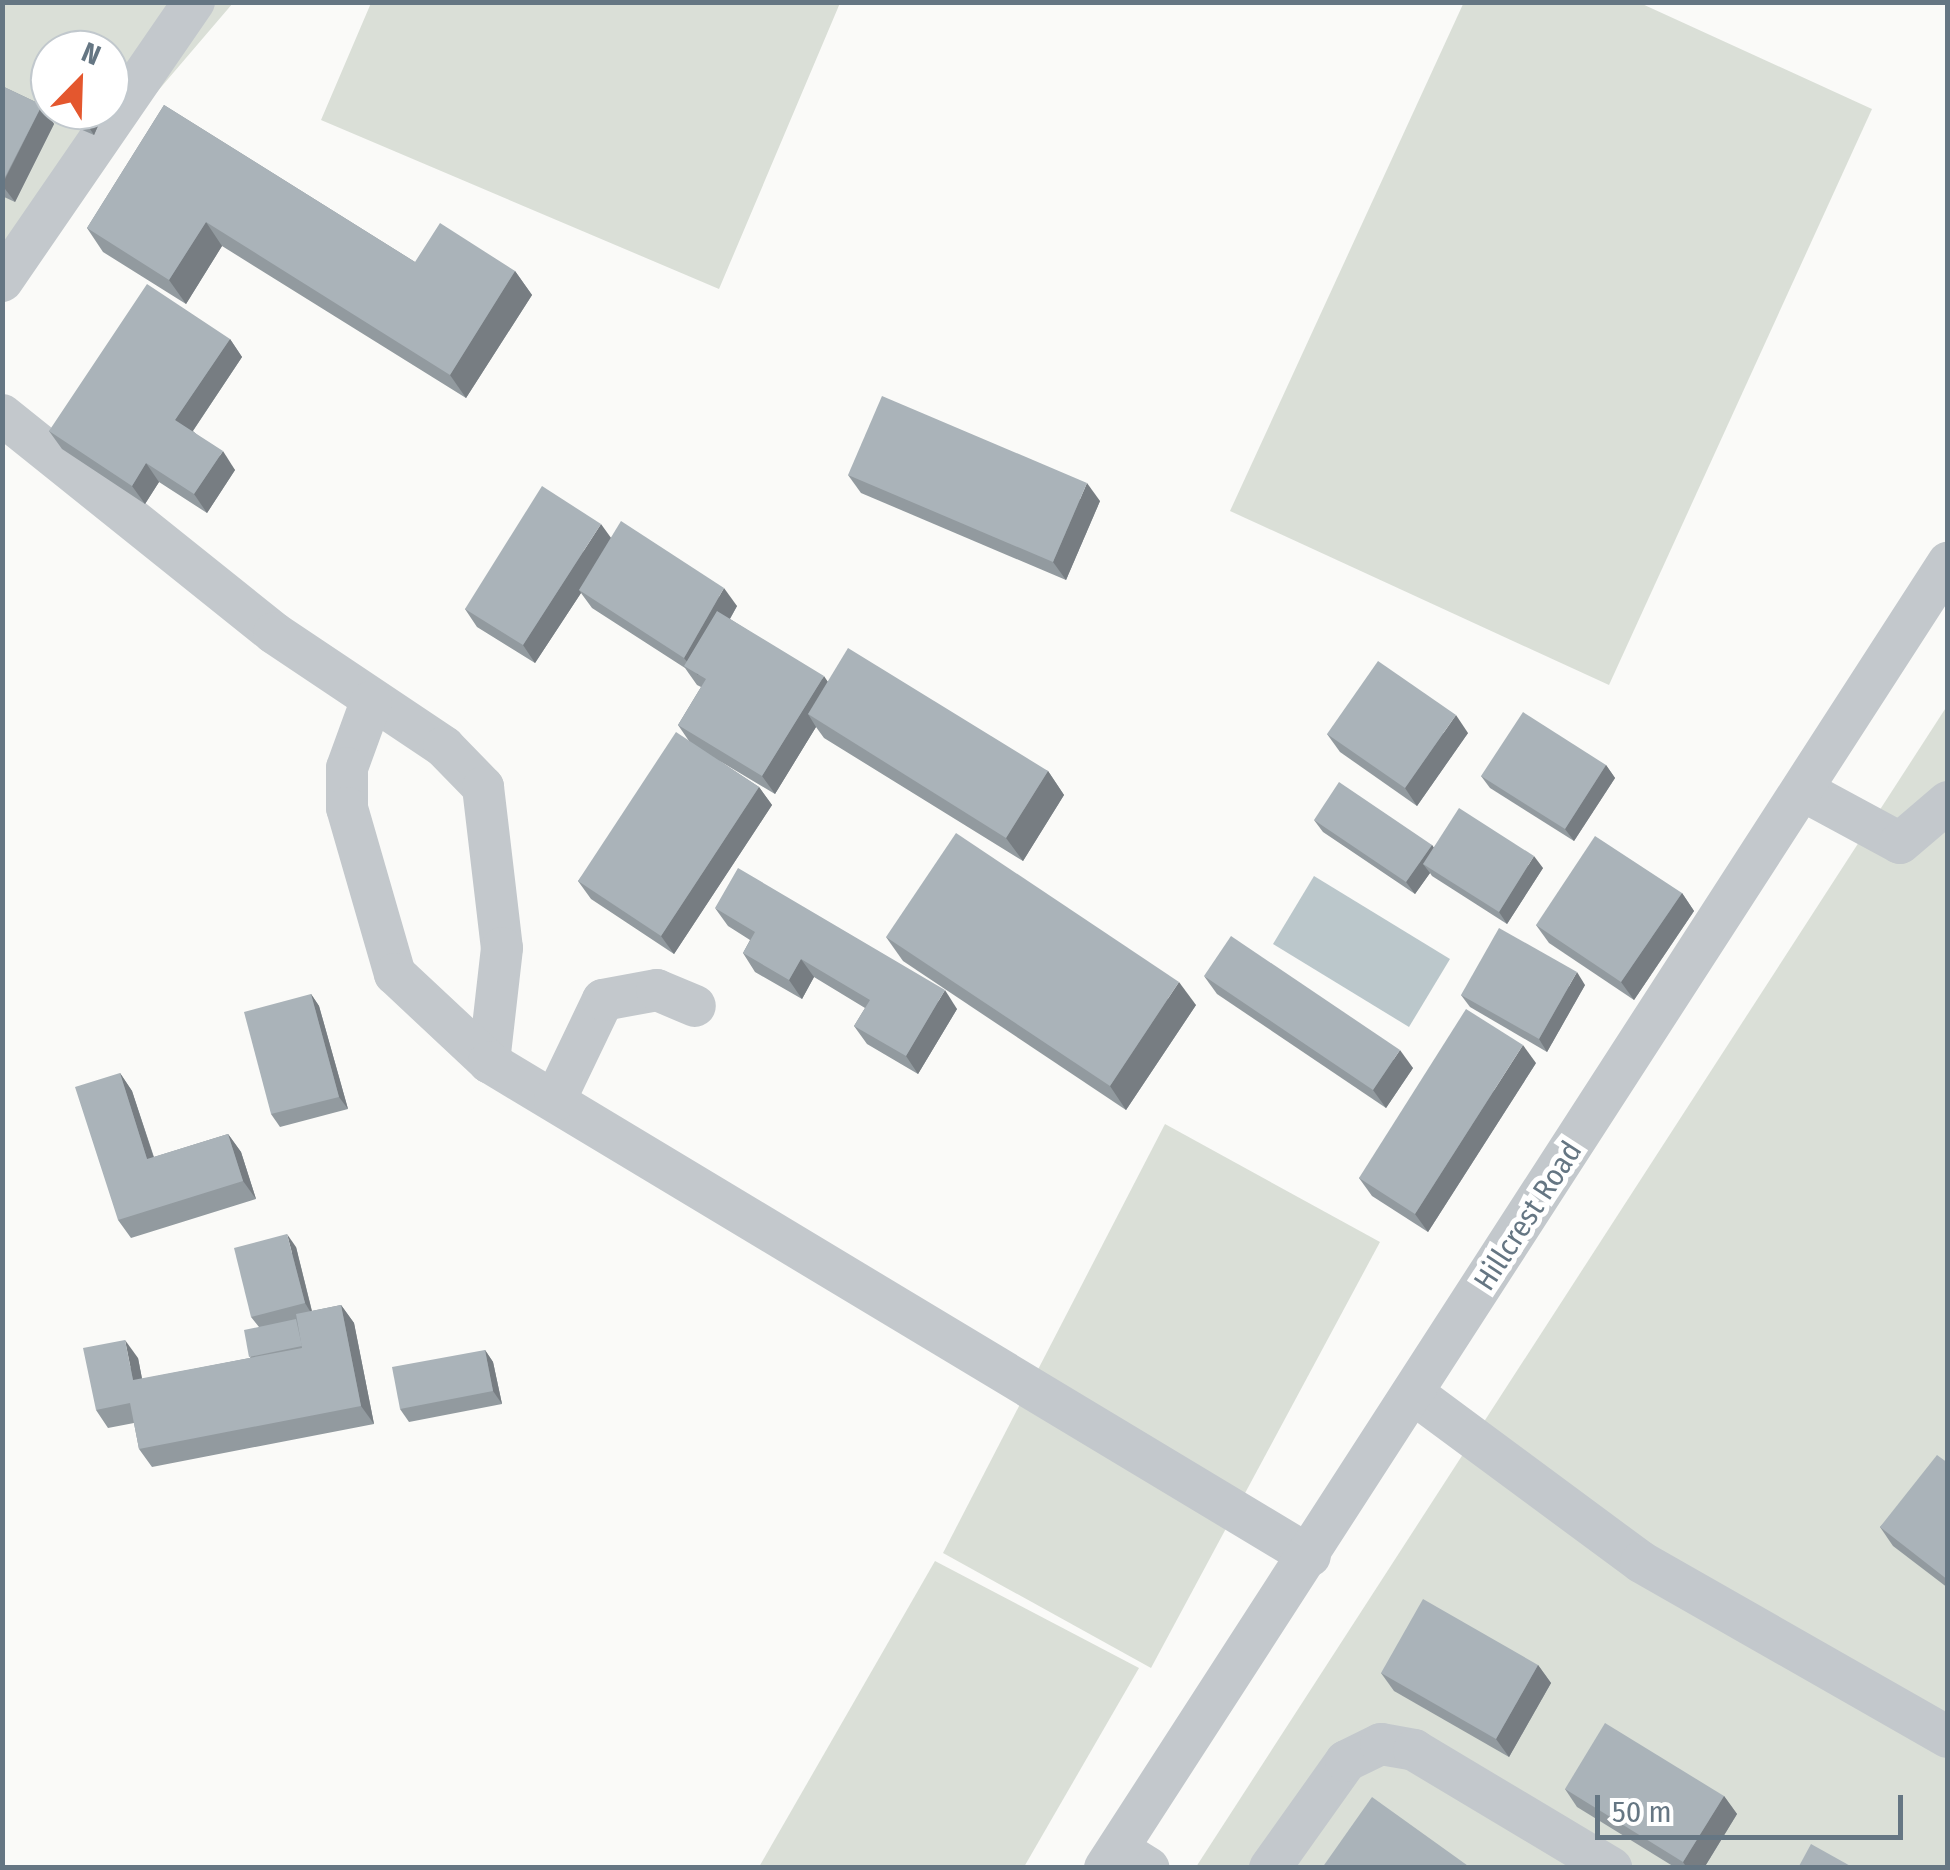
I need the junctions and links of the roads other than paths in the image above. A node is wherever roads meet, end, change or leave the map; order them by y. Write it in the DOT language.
graph roads {
  1 [pos="194,2"];
  2 [pos="2,281"];
  3 [pos="2,415"];
  4 [pos="1948,562"];
  5 [pos="371,702"];
  6 [pos="1802,790"];
  7 [pos="1948,802"];
  8 [pos="695,1006"];
  9 [pos="489,1062"];
  10 [pos="554,1100"];
  11 [pos="1414,1394"];
  12 [pos="1310,1556"];
  13 [pos="1948,1737"];
  14 [pos="1124,1861"];
  15 [pos="1270,1868"];
  16 [pos="1612,1868"];
  1 -- 2 [label="street"];
  3 -- 5 [label="street"];
  4 -- 6 [label="street, Hillcrest Road"];
  5 -- 9 [label="street"];
  5 -- 9 [label="street"];
  6 -- 7 [label="street"];
  6 -- 11 [label="street, Hillcrest Road"];
  8 -- 10 [label="street"];
  9 -- 10 [label="street"];
  10 -- 12 [label="street"];
  11 -- 12 [label="street, Hillcrest Road"];
  11 -- 13 [label="street"];
  12 -- 14 [label="street, Hillcrest Road"];
  15 -- 16 [label="street"];
}
